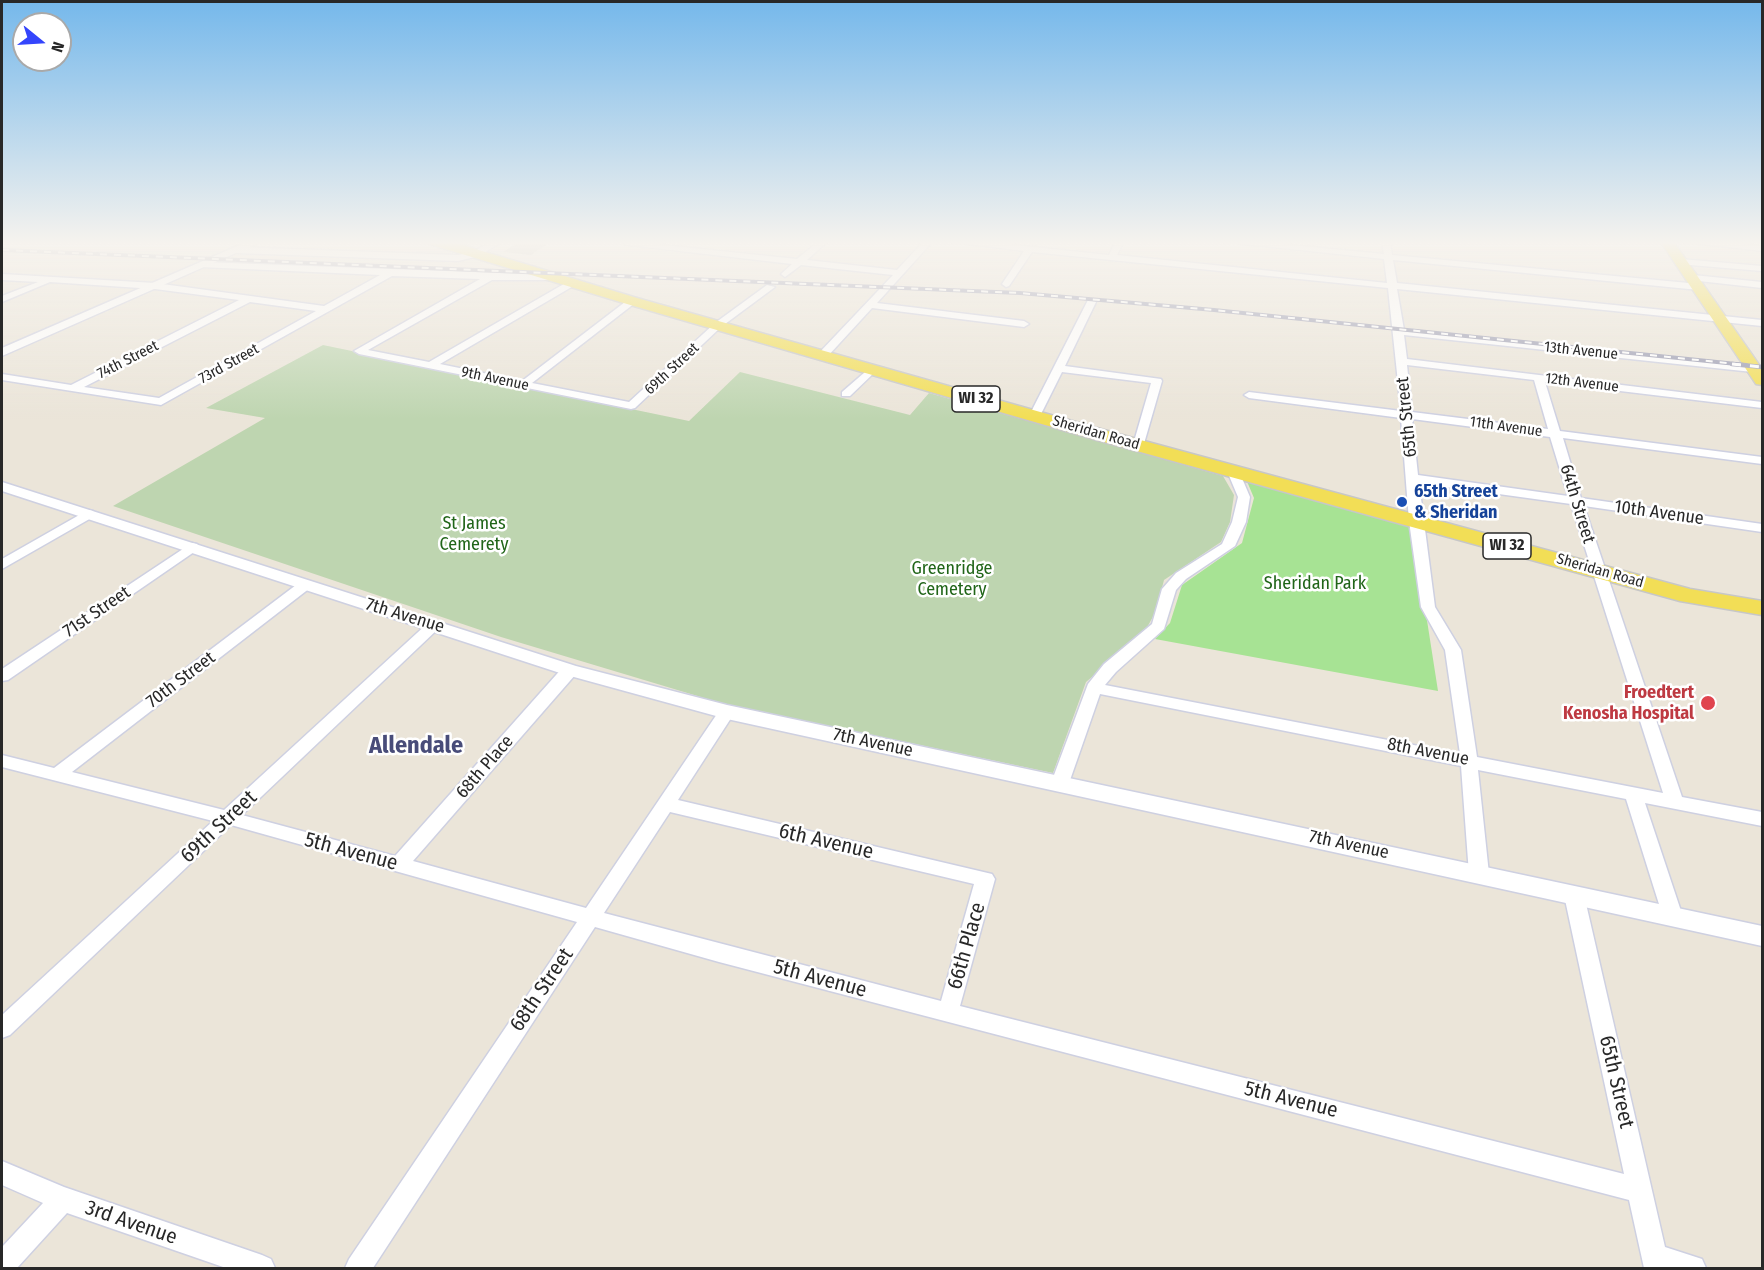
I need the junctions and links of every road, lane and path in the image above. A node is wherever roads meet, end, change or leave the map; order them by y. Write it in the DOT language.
graph roads {
  1 [pos="122,300"];
  2 [pos="246,300"];
  3 [pos="258,300"];
  4 [pos="341,300"];
  5 [pos="449,300"];
  6 [pos="544,300"];
  7 [pos="752,300"];
  8 [pos="875,300"];
  9 [pos="1394,300"];
  10 [pos="1534,300"];
  11 [pos="1695,300"];
  12 [pos="632,301"];
  13 [pos="1091,302"];
  14 [pos="871,305"];
  15 [pos="325,309"];
  16 [pos="1720,319"];
  17 [pos="1762,323"];
  18 [pos="1024,324"];
  19 [pos="718,325"];
  20 [pos="1399,332"];
  21 [pos="2,352"];
  22 [pos="823,356"];
  23 [pos="1401,361"];
  24 [pos="432,366"];
  25 [pos="872,369"];
  26 [pos="1059,369"];
  27 [pos="1760,373"];
  28 [pos="2,377"];
  29 [pos="1538,377"];
  30 [pos="524,384"];
  31 [pos="73,388"];
  32 [pos="846,394"];
  33 [pos="1249,395"];
  34 [pos="1762,405"];
  35 [pos="631,406"];
  36 [pos="1406,413"];
  37 [pos="1035,416"];
  38 [pos="1555,433"];
  39 [pos="1139,446"];
  40 [pos="1762,460"];
  41 [pos="1233,471"];
  42 [pos="1413,477"];
  43 [pos="2,486"];
  44 [pos="1577,501"];
  45 [pos="88,514"];
  46 [pos="1416,521"];
  47 [pos="1762,528"];
  48 [pos="192,547"];
  49 [pos="2,565"];
  50 [pos="1597,570"];
  51 [pos="304,585"];
  52 [pos="1762,608"];
  53 [pos="434,625"];
  54 [pos="570,669"];
  55 [pos="2,676"];
  56 [pos="1094,688"];
  57 [pos="727,711"];
  58 [pos="1469,760"];
  59 [pos="2,761"];
  60 [pos="57,775"];
  61 [pos="1060,783"];
  62 [pos="1632,793"];
  63 [pos="1675,801"];
  64 [pos="666,804"];
  65 [pos="229,818"];
  66 [pos="1762,819"];
  67 [pos="399,865"];
  68 [pos="1479,873"];
  69 [pos="986,879"];
  70 [pos="1575,895"];
  71 [pos="1672,917"];
  72 [pos="590,918"];
  73 [pos="1762,936"];
  74 [pos="948,1012"];
  75 [pos="2,1028"];
  76 [pos="2,1173"];
  77 [pos="1640,1190"];
  78 [pos="63,1198"];
  79 [pos="1656,1263"];
  80 [pos="2,1266"];
  81 [pos="262,1269"];
  82 [pos="358,1269"];
  83 [pos="1693,1269"];
  1 -- 21 [label="street"];
  2 -- 31 [label="street, 74th Street"];
  3 -- 15 [label="street"];
  4 -- 15 [label="street, 73rd Street"];
  5 -- 24 [label="street, 9th Avenue"];
  6 -- 24 [label="street"];
  7 -- 19 [label="street, 69th Street"];
  8 -- 14 [label="street"];
  9 -- 20 [label="street, 65th Street"];
  10 -- 16 [label="street"];
  11 -- 16 [label="main road"];
  12 -- 19 [label="main road, Sheridan Road / WI 32"];
  12 -- 30 [label="street"];
  13 -- 26 [label="street"];
  14 -- 18 [label="street"];
  14 -- 22 [label="street"];
  15 -- 31 [label="street, 73rd Street"];
  16 -- 17 [label="street"];
  16 -- 27 [label="main road"];
  19 -- 22 [label="main road, Sheridan Road / WI 32"];
  19 -- 35 [label="street, 69th Street"];
  20 -- 23 [label="street, 65th Street"];
  20 -- 27 [label="street, 13th Avenue"];
  22 -- 25 [label="main road, Sheridan Road / WI 32"];
  23 -- 29 [label="street, 12th Avenue"];
  23 -- 36 [label="street, 65th Street"];
  24 -- 30 [label="street, 9th Avenue"];
  25 -- 32 [label="street"];
  25 -- 37 [label="main road, Sheridan Road / WI 32"];
  26 -- 37 [label="street"];
  26 -- 39 [label="street"];
  28 -- 31 [label="street"];
  29 -- 34 [label="street, 12th Avenue"];
  29 -- 38 [label="street, 64th Street"];
  30 -- 35 [label="street, 9th Avenue"];
  33 -- 36 [label="street, 11th Avenue"];
  36 -- 38 [label="street, 11th Avenue"];
  36 -- 42 [label="street, 65th Street"];
  37 -- 39 [label="main road, Sheridan Road / WI 32"];
  38 -- 40 [label="street, 11th Avenue"];
  38 -- 44 [label="street, 64th Street"];
  39 -- 41 [label="main road, Sheridan Road / WI 32"];
  41 -- 46 [label="main road, Sheridan Road / WI 32"];
  41 -- 56 [label="street"];
  42 -- 44 [label="street, 10th Avenue"];
  42 -- 46 [label="street, 65th Street"];
  43 -- 45 [label="street, 7th Avenue"];
  44 -- 47 [label="street, 10th Avenue"];
  44 -- 50 [label="street, 64th Street"];
  45 -- 48 [label="street, 7th Avenue"];
  45 -- 49 [label="street"];
  46 -- 50 [label="main road, Sheridan Road / WI 32"];
  46 -- 58 [label="street, 65th Street"];
  48 -- 51 [label="street, 7th Avenue"];
  48 -- 55 [label="street, 71st Street"];
  50 -- 52 [label="main road, Sheridan Road / WI 32"];
  50 -- 63 [label="street, 64th Street"];
  51 -- 53 [label="street, 7th Avenue"];
  51 -- 60 [label="street, 70th Street"];
  53 -- 54 [label="street, 7th Avenue"];
  53 -- 65 [label="street, 69th Street"];
  54 -- 57 [label="street, 7th Avenue"];
  54 -- 67 [label="street, 68th Place"];
  56 -- 58 [label="street, 8th Avenue"];
  56 -- 61 [label="street"];
  57 -- 61 [label="street, 7th Avenue"];
  57 -- 64 [label="street, 68th Street"];
  58 -- 62 [label="street, 8th Avenue"];
  58 -- 68 [label="street, 65th Street"];
  59 -- 60 [label="street, 5th Avenue"];
  60 -- 65 [label="street, 5th Avenue"];
  61 -- 68 [label="street, 7th Avenue"];
  62 -- 63 [label="street, 8th Avenue"];
  62 -- 71 [label="street"];
  63 -- 66 [label="street, 8th Avenue"];
  64 -- 69 [label="street, 6th Avenue"];
  64 -- 72 [label="street, 68th Street"];
  65 -- 67 [label="street, 5th Avenue"];
  65 -- 75 [label="street, 69th Street"];
  67 -- 72 [label="street, 5th Avenue"];
  68 -- 70 [label="street, 7th Avenue"];
  69 -- 74 [label="street, 66th Place"];
  70 -- 71 [label="street, 7th Avenue"];
  70 -- 77 [label="street, 65th Street"];
  71 -- 73 [label="street, 7th Avenue"];
  72 -- 74 [label="street, 5th Avenue"];
  72 -- 82 [label="street, 68th Street"];
  74 -- 77 [label="street, 5th Avenue"];
  76 -- 78 [label="street, 3rd Avenue"];
  77 -- 79 [label="street, 65th Street"];
  78 -- 80 [label="street"];
  78 -- 81 [label="street, 3rd Avenue"];
  79 -- 83 [label="street"];
}
